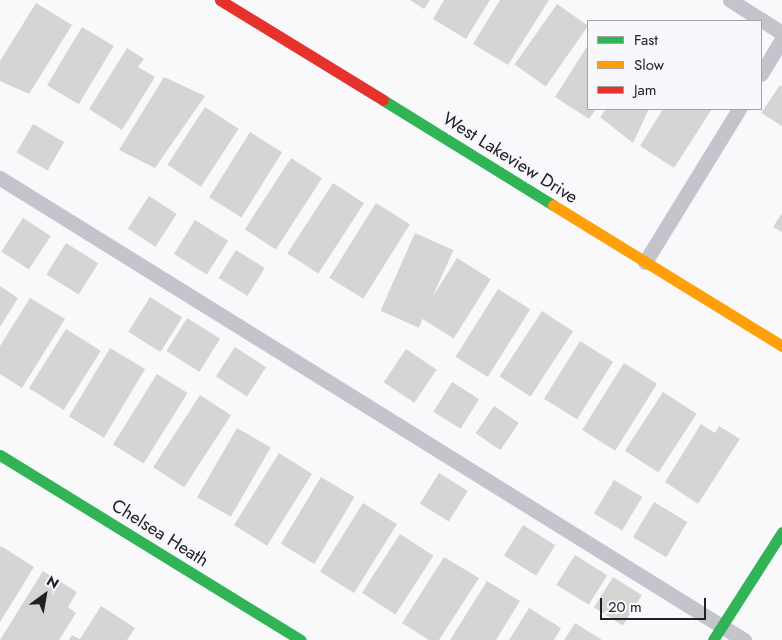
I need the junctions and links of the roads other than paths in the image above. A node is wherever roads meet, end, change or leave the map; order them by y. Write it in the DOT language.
graph roads {
  1 [pos="220,0"];
  2 [pos="730,0"];
  3 [pos="762,20"];
  4 [pos="762,20"];
  5 [pos="782,33"];
  6 [pos="782,39"];
  7 [pos="762,72"];
  8 [pos="738,110"];
  9 [pos="0,178"];
  10 [pos="645,262"];
  11 [pos="782,346"];
  12 [pos="0,455"];
  13 [pos="782,532"];
  14 [pos="722,627"];
  15 [pos="301,640"];
  16 [pos="713,640"];
  17 [pos="744,640"];
  1 -- 10 [label="street, West Lakeview Drive"];
  2 -- 4 [label="lane"];
  3 -- 5 [label="lane"];
  6 -- 7 [label="lane"];
  8 -- 10 [label="lane"];
  9 -- 14 [label="lane"];
  10 -- 11 [label="street, West Lakeview Drive"];
  12 -- 15 [label="street, Chelsea Heath"];
  13 -- 14 [label="street"];
  14 -- 16 [label="street"];
  14 -- 17 [label="lane"];
}
